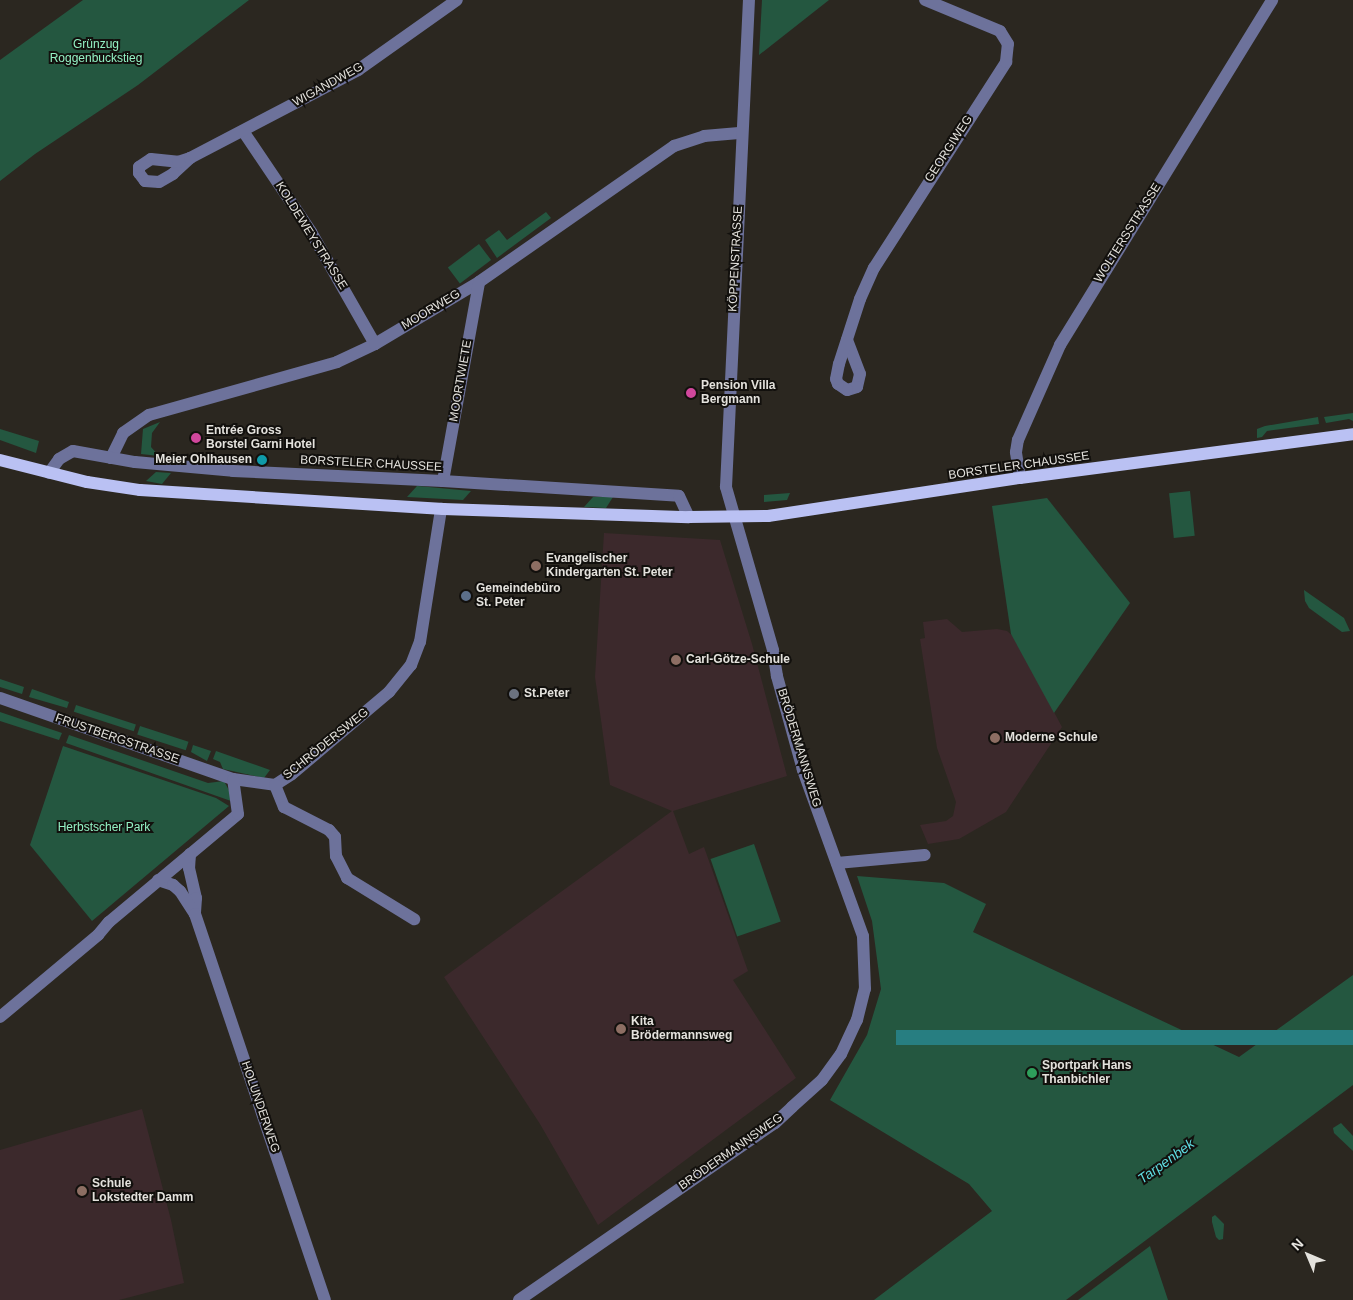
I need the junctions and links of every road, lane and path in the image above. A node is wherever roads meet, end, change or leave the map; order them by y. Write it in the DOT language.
graph roads {
  1 [pos="457,0"];
  2 [pos="749,0"];
  3 [pos="925,0"];
  4 [pos="1272,0"];
  5 [pos="243,131"];
  6 [pos="742,133"];
  7 [pos="190,158"];
  8 [pos="479,282"];
  9 [pos="847,340"];
  10 [pos="375,344"];
  11 [pos="1353,434"];
  12 [pos="111,458"];
  13 [pos="0,460"];
  14 [pos="49,473"];
  15 [pos="1020,478"];
  16 [pos="443,481"];
  17 [pos="441,509"];
  18 [pos="734,516"];
  19 [pos="689,517"];
  20 [pos="0,698"];
  21 [pos="233,779"];
  22 [pos="275,785"];
  23 [pos="190,854"];
  24 [pos="925,855"];
  25 [pos="837,863"];
  26 [pos="158,880"];
  27 [pos="195,914"];
  28 [pos="414,919"];
  29 [pos="0,1017"];
  30 [pos="325,1300"];
  31 [pos="519,1300"];
  1 -- 5 [label="street, WIGANDWEG"];
  2 -- 6 [label="street, KÖPPENSTRASSE"];
  3 -- 9 [label="street, GEORGIWEG"];
  4 -- 15 [label="street, WOLTERSSTRASSE"];
  5 -- 7 [label="street, WIGANDWEG"];
  5 -- 10 [label="street, KOLDEWEYSTRASSE"];
  6 -- 8 [label="street, MOORWEG"];
  6 -- 18 [label="street, KÖPPENSTRASSE"];
  8 -- 10 [label="street, MOORWEG"];
  8 -- 16 [label="street, MOORTWIETE"];
  10 -- 12 [label="street, MOORWEG"];
  11 -- 15 [label="main road, BORSTELER CHAUSSEE"];
  12 -- 14 [label="street, BORSTELER CHAUSSEE"];
  12 -- 16 [label="street, BORSTELER CHAUSSEE"];
  13 -- 14 [label="main road, BORSTELER CHAUSSEE"];
  14 -- 17 [label="main road, BORSTELER CHAUSSEE"];
  15 -- 18 [label="main road, BORSTELER CHAUSSEE"];
  16 -- 19 [label="street, BORSTELER CHAUSSEE"];
  17 -- 19 [label="main road, BORSTELER CHAUSSEE"];
  17 -- 22 [label="street, SCHRÖDERSWEG"];
  18 -- 19 [label="main road, BORSTELER CHAUSSEE"];
  18 -- 25 [label="street, BRÖDERMANNSWEG"];
  20 -- 21 [label="street, FRUSTBERGSTRASSE"];
  21 -- 22 [label="street, SCHRÖDERSWEG"];
  21 -- 23 [label="street"];
  22 -- 28 [label="street"];
  23 -- 26 [label="street"];
  23 -- 27 [label="street, HOLUNDERWEG"];
  24 -- 25 [label="street"];
  25 -- 31 [label="street, BRÖDERMANNSWEG"];
  26 -- 27 [label="street, HOLUNDERWEG"];
  26 -- 29 [label="street"];
  27 -- 30 [label="street, HOLUNDERWEG"];
}
